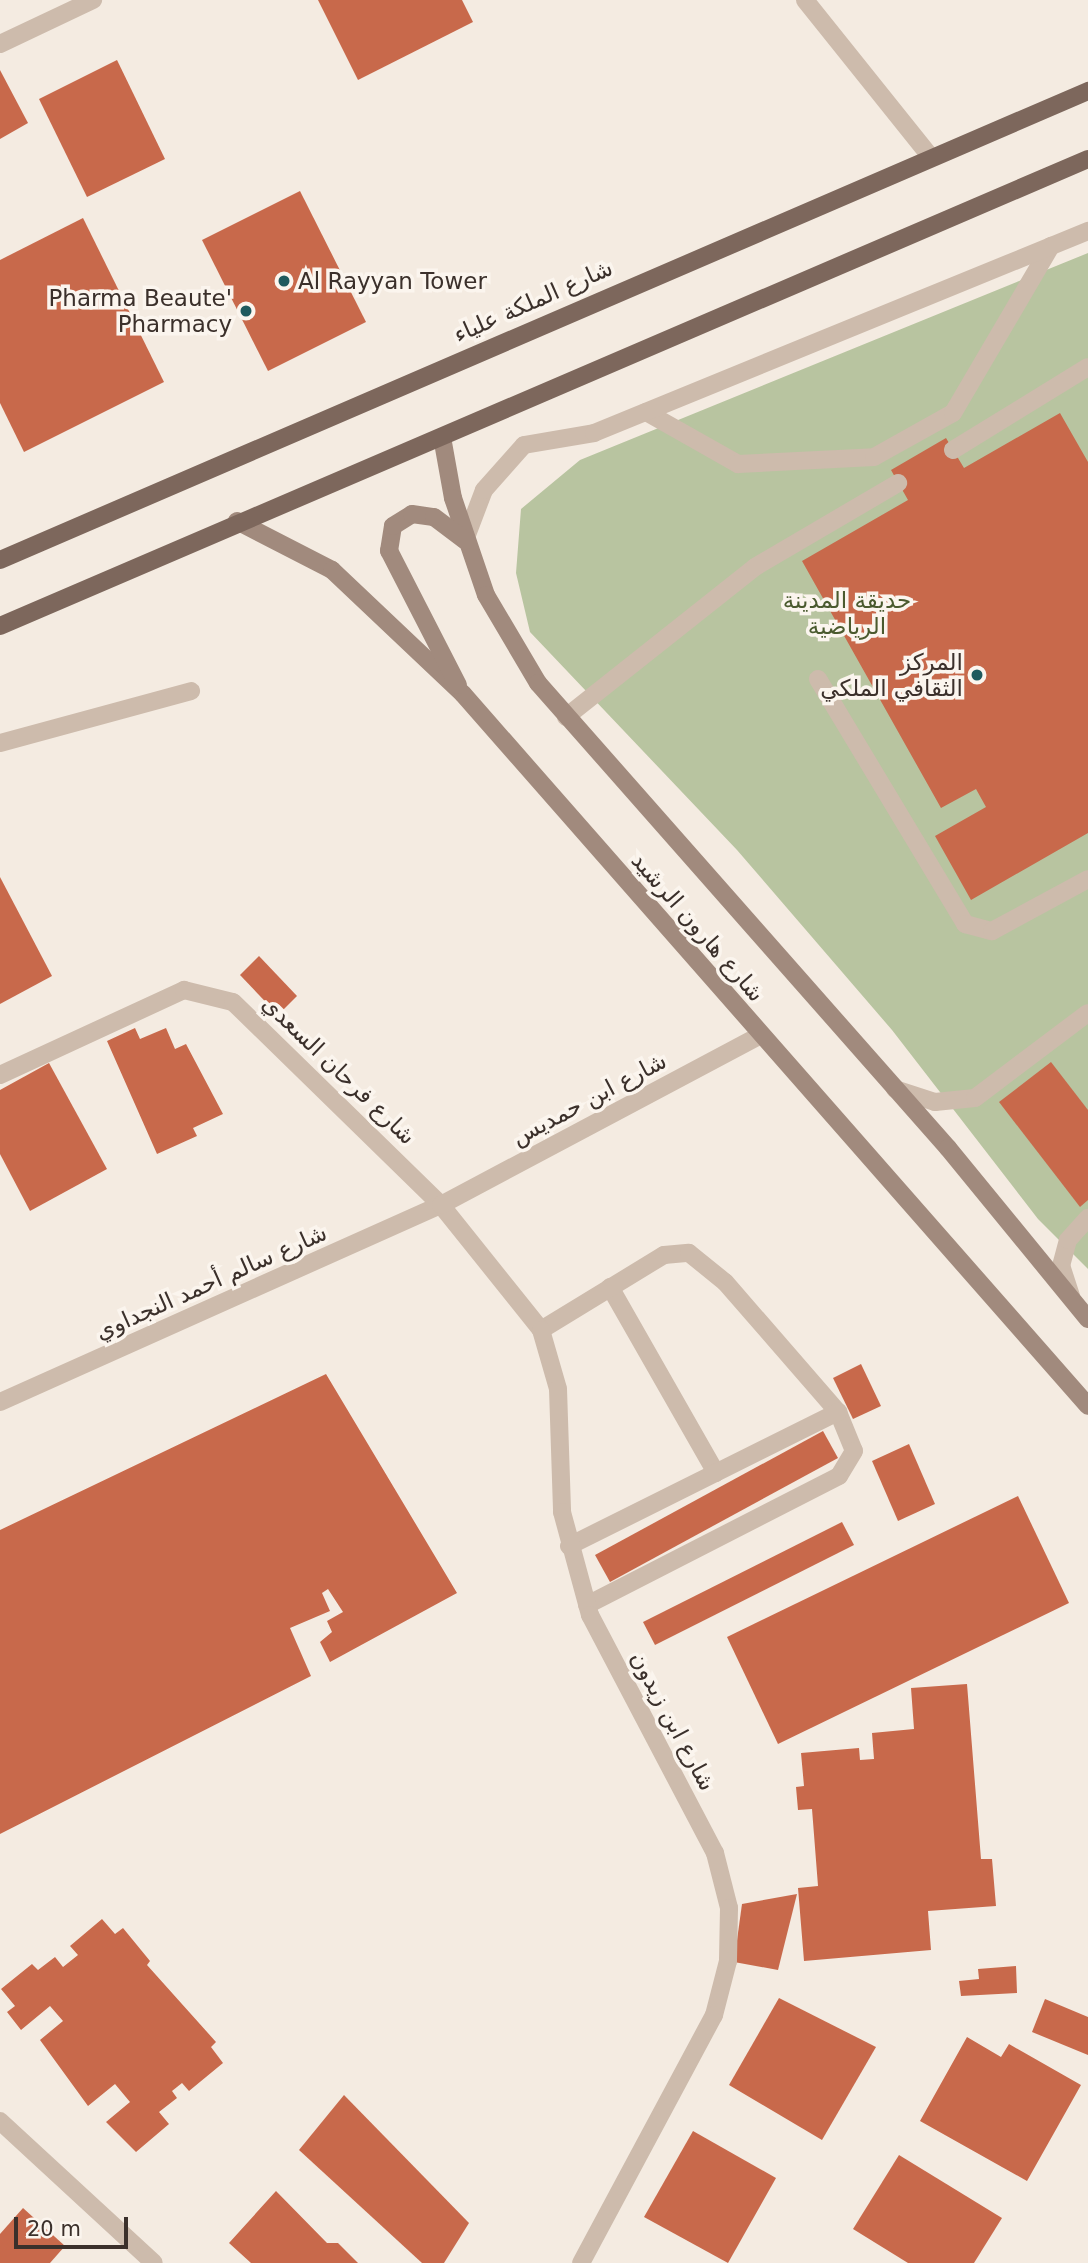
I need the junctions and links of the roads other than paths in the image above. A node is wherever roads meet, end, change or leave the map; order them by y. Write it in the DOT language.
graph roads {
  1 [pos="93,0"];
  2 [pos="805,0"];
  3 [pos="0,44"];
  4 [pos="1088,91"];
  5 [pos="929,155"];
  6 [pos="1088,159"];
  7 [pos="1088,231"];
  8 [pos="1051,246"];
  9 [pos="1088,367"];
  10 [pos="646,412"];
  11 [pos="442,437"];
  12 [pos="953,450"];
  13 [pos="898,483"];
  14 [pos="237,522"];
  15 [pos="465,540"];
  16 [pos="0,559"];
  17 [pos="0,626"];
  18 [pos="818,679"];
  19 [pos="191,691"];
  20 [pos="463,694"];
  21 [pos="566,718"];
  22 [pos="0,743"];
  23 [pos="1088,879"];
  24 [pos="1088,1013"];
  25 [pos="759,1036"];
  26 [pos="0,1075"];
  27 [pos="895,1088"];
  28 [pos="441,1206"];
  29 [pos="1088,1218"];
  30 [pos="610,1287"];
  31 [pos="1072,1300"];
  32 [pos="1088,1319"];
  33 [pos="541,1329"];
  34 [pos="0,1402"];
  35 [pos="1088,1406"];
  36 [pos="838,1412"];
  37 [pos="716,1473"];
  38 [pos="569,1546"];
  39 [pos="587,1605"];
  40 [pos="0,2121"];
  41 [pos="154,2263"];
  42 [pos="581,2263"];
  1 -- 3 [label="street"];
  2 -- 5 [label="street"];
  4 -- 5 [label="main road, شارع الملكة علياء"];
  5 -- 16 [label="main road, شارع الملكة علياء"];
  6 -- 11 [label="main road"];
  7 -- 8 [label="street"];
  8 -- 10 [label="street"];
  8 -- 10 [label="street"];
  9 -- 12 [label="street"];
  10 -- 15 [label="street"];
  11 -- 14 [label="main road"];
  11 -- 15 [label="main road, شارع هارون الرشيد"];
  13 -- 21 [label="street"];
  14 -- 17 [label="main road"];
  14 -- 20 [label="main road, شارع هارون الرشيد"];
  15 -- 20 [label="main road"];
  15 -- 21 [label="main road, شارع هارون الرشيد"];
  18 -- 23 [label="street"];
  19 -- 22 [label="street"];
  20 -- 25 [label="main road, شارع هارون الرشيد"];
  21 -- 27 [label="main road, شارع هارون الرشيد"];
  24 -- 27 [label="street"];
  25 -- 28 [label="street, شارع ابن حمديس"];
  25 -- 35 [label="main road, شارع هارون الرشيد"];
  26 -- 28 [label="street, شارع فرحان السعدي"];
  27 -- 31 [label="main road, شارع هارون الرشيد"];
  28 -- 33 [label="street, شارع ابن زيدون"];
  28 -- 34 [label="street, شارع سالم أحمد النجداوي"];
  29 -- 31 [label="street"];
  30 -- 33 [label="street"];
  30 -- 36 [label="street"];
  30 -- 37 [label="street"];
  31 -- 32 [label="main road, شارع هارون الرشيد"];
  33 -- 38 [label="street, شارع ابن زيدون"];
  36 -- 37 [label="street"];
  36 -- 39 [label="street"];
  37 -- 38 [label="street"];
  38 -- 39 [label="street, شارع ابن زيدون"];
  39 -- 42 [label="street, شارع ابن زيدون"];
  40 -- 41 [label="street"];
}
